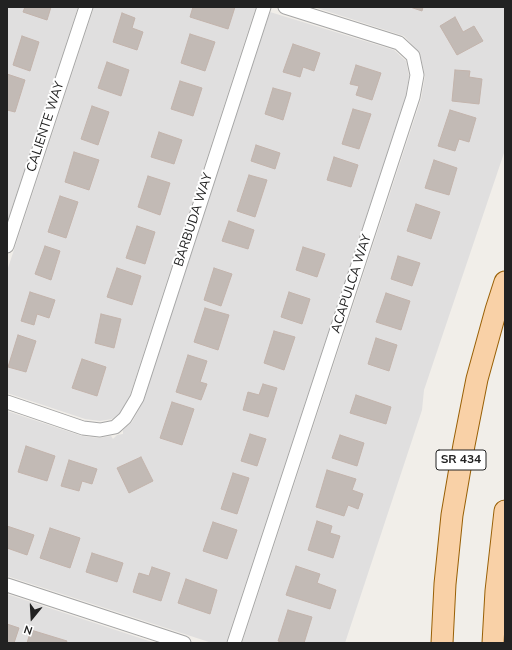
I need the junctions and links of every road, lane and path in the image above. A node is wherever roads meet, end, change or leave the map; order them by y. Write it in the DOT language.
graph roads {
  1 [pos="86,7"];
  2 [pos="264,7"];
  3 [pos="285,7"];
  4 [pos="7,246"];
  5 [pos="505,282"];
  6 [pos="7,402"];
  7 [pos="505,511"];
  8 [pos="7,585"];
  9 [pos="184,643"];
  10 [pos="234,643"];
  11 [pos="442,643"];
  12 [pos="493,643"];
  1 -- 4 [label="street, CALIENTE WAY"];
  2 -- 6 [label="street, BARBUDA WAY"];
  3 -- 10 [label="street, ACAPULCA WAY"];
  5 -- 11 [label="main road, SR 434"];
  7 -- 12 [label="main road"];
  8 -- 9 [label="street"];
}
